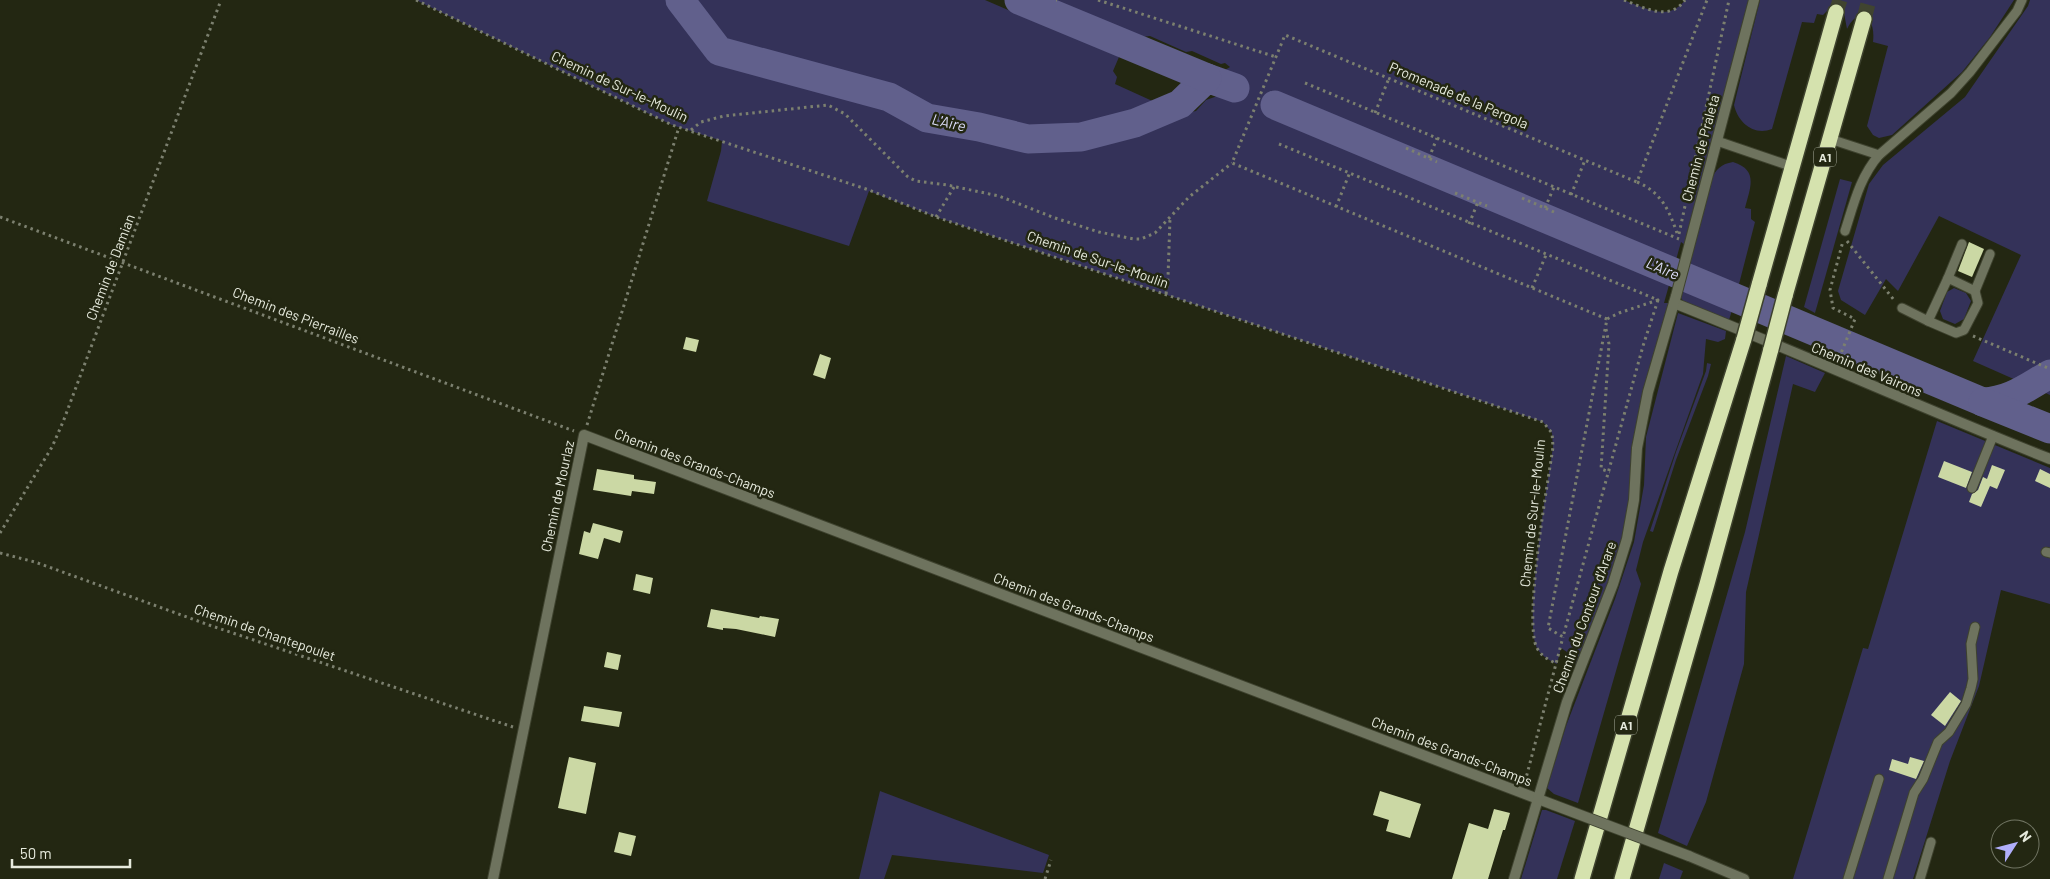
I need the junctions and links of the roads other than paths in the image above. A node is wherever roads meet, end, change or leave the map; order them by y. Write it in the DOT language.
graph roads {
  1 [pos="1754,0"];
  2 [pos="2022,0"];
  3 [pos="1836,12"];
  4 [pos="1864,19"];
  5 [pos="1830,139"];
  6 [pos="1717,141"];
  7 [pos="1879,155"];
  8 [pos="1793,167"];
  9 [pos="1845,231"];
  10 [pos="1962,244"];
  11 [pos="1990,254"];
  12 [pos="1948,278"];
  13 [pos="1975,291"];
  14 [pos="1675,300"];
  15 [pos="1902,308"];
  16 [pos="1928,321"];
  17 [pos="584,435"];
  18 [pos="1993,436"];
  19 [pos="2050,459"];
  20 [pos="1972,488"];
  21 [pos="1974,627"];
  22 [pos="1879,779"];
  23 [pos="1538,799"];
  24 [pos="1931,842"];
  25 [pos="493,879"];
  26 [pos="1514,879"];
  27 [pos="1582,879"];
  28 [pos="1622,879"];
  29 [pos="1744,879"];
  30 [pos="1848,879"];
  31 [pos="1888,879"];
  32 [pos="1920,879"];
  1 -- 6 [label="street, Chemin de Praleta"];
  2 -- 7 [label="lane"];
  3 -- 8 [label="highway, A1"];
  4 -- 5 [label="highway, A1"];
  5 -- 7 [label="lane"];
  5 -- 28 [label="highway, A1, bridge"];
  6 -- 8 [label="lane"];
  6 -- 14 [label="street, Chemin de Praleta"];
  7 -- 9 [label="lane"];
  8 -- 27 [label="highway, A1, bridge"];
  10 -- 12 [label="lane"];
  11 -- 13 [label="lane"];
  12 -- 13 [label="lane"];
  12 -- 16 [label="lane"];
  13 -- 16 [label="lane"];
  14 -- 18 [label="street, Chemin des Vairons"];
  14 -- 23 [label="street, Chemin du Contour d'Arare"];
  15 -- 16 [label="lane"];
  17 -- 23 [label="street, Chemin des Grands-Champs"];
  17 -- 25 [label="street, Chemin de Mourlaz"];
  18 -- 19 [label="street, Chemin des Vairons"];
  18 -- 20 [label="lane"];
  21 -- 31 [label="lane"];
  22 -- 30 [label="lane"];
  23 -- 26 [label="street, Chemin du Contour d'Arare"];
  23 -- 29 [label="street, Chemin des Grands-Champs, bridge"];
  24 -- 32 [label="lane"];
}
